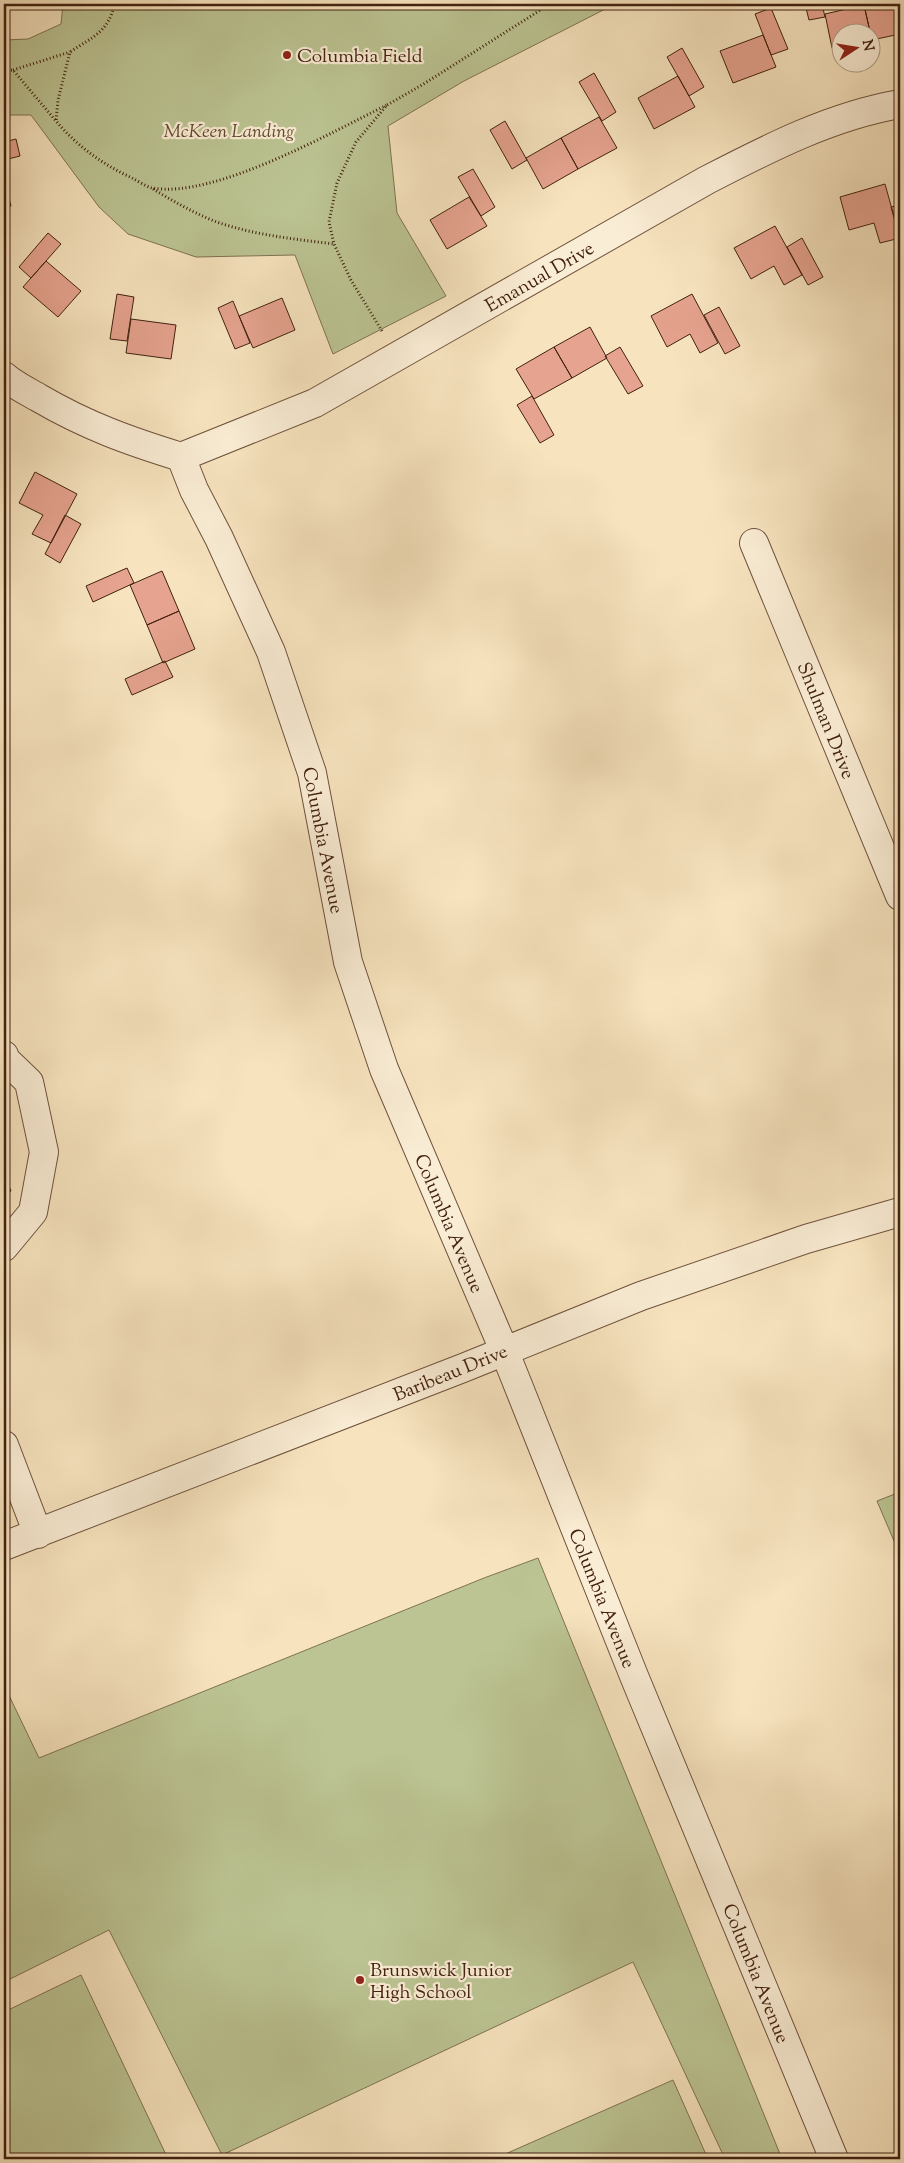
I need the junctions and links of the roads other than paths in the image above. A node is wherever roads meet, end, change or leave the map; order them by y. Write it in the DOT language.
graph roads {
  1 [pos="900,104"];
  2 [pos="4,376"];
  3 [pos="181,457"];
  4 [pos="754,543"];
  5 [pos="900,896"];
  6 [pos="4,1058"];
  7 [pos="900,1212"];
  8 [pos="4,1247"];
  9 [pos="504,1350"];
  10 [pos="4,1445"];
  11 [pos="38,1534"];
  12 [pos="4,1546"];
  13 [pos="834,2159"];
  1 -- 3 [label="street, Emanual Drive"];
  2 -- 3 [label="street"];
  3 -- 9 [label="street, Columbia Avenue"];
  4 -- 5 [label="street, Shulman Drive"];
  6 -- 8 [label="street"];
  7 -- 9 [label="street, Baribeau Drive"];
  9 -- 11 [label="street, Baribeau Drive"];
  9 -- 13 [label="street, Columbia Avenue"];
  10 -- 11 [label="street"];
  11 -- 12 [label="street, Baribeau Drive"];
}
